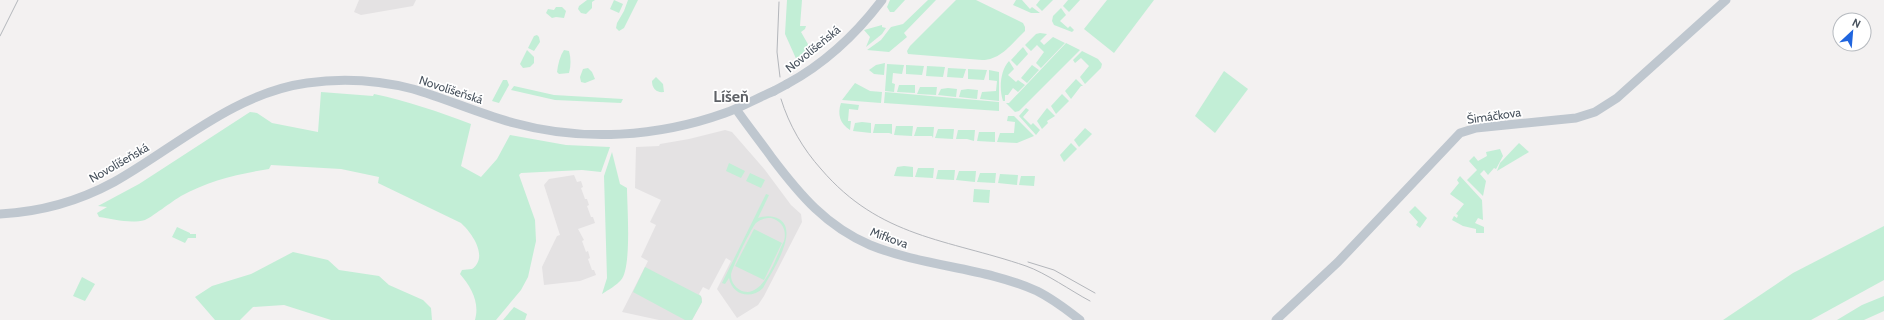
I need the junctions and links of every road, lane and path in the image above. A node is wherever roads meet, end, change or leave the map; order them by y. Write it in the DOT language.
graph roads {
  1 [pos="882,0"];
  2 [pos="1726,0"];
  3 [pos="736,109"];
  4 [pos="0,214"];
  5 [pos="1080,320"];
  6 [pos="1276,320"];
  1 -- 3 [label="street, Novolíšeňská, bridge"];
  2 -- 6 [label="street, Šimáčkova"];
  3 -- 4 [label="street, Novolíšeňská"];
  3 -- 5 [label="street, Mifkova"];
}
